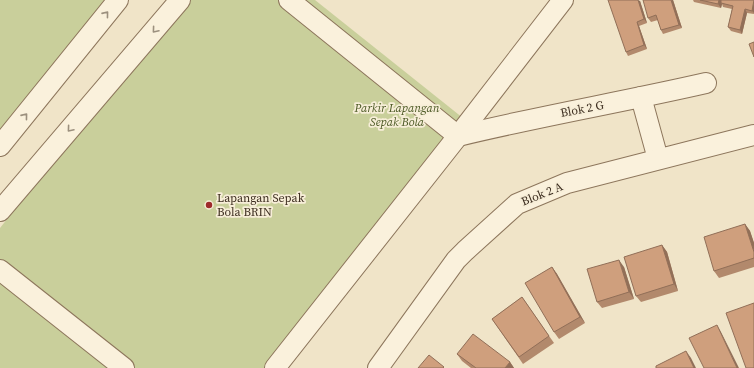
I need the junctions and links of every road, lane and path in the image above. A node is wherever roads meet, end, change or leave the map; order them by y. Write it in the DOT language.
graph roads {
  1 [pos="118,0"];
  2 [pos="180,0"];
  3 [pos="289,0"];
  4 [pos="563,0"];
  5 [pos="706,83"];
  6 [pos="641,98"];
  7 [pos="754,135"];
  8 [pos="458,136"];
  9 [pos="0,146"];
  10 [pos="658,159"];
  11 [pos="0,211"];
  12 [pos="0,270"];
  13 [pos="124,368"];
  14 [pos="275,368"];
  15 [pos="378,368"];
  9 -- 1 [label="street, one-way"];
  2 -- 11 [label="street, one-way"];
  3 -- 8 [label="street"];
  4 -- 8 [label="street"];
  5 -- 6 [label="street, Blok 2 G"];
  6 -- 8 [label="street, Blok 2 G"];
  6 -- 10 [label="street"];
  7 -- 10 [label="street, Blok 2 A"];
  8 -- 14 [label="street"];
  10 -- 15 [label="street, Blok 2 A"];
  12 -- 13 [label="street"];
}
